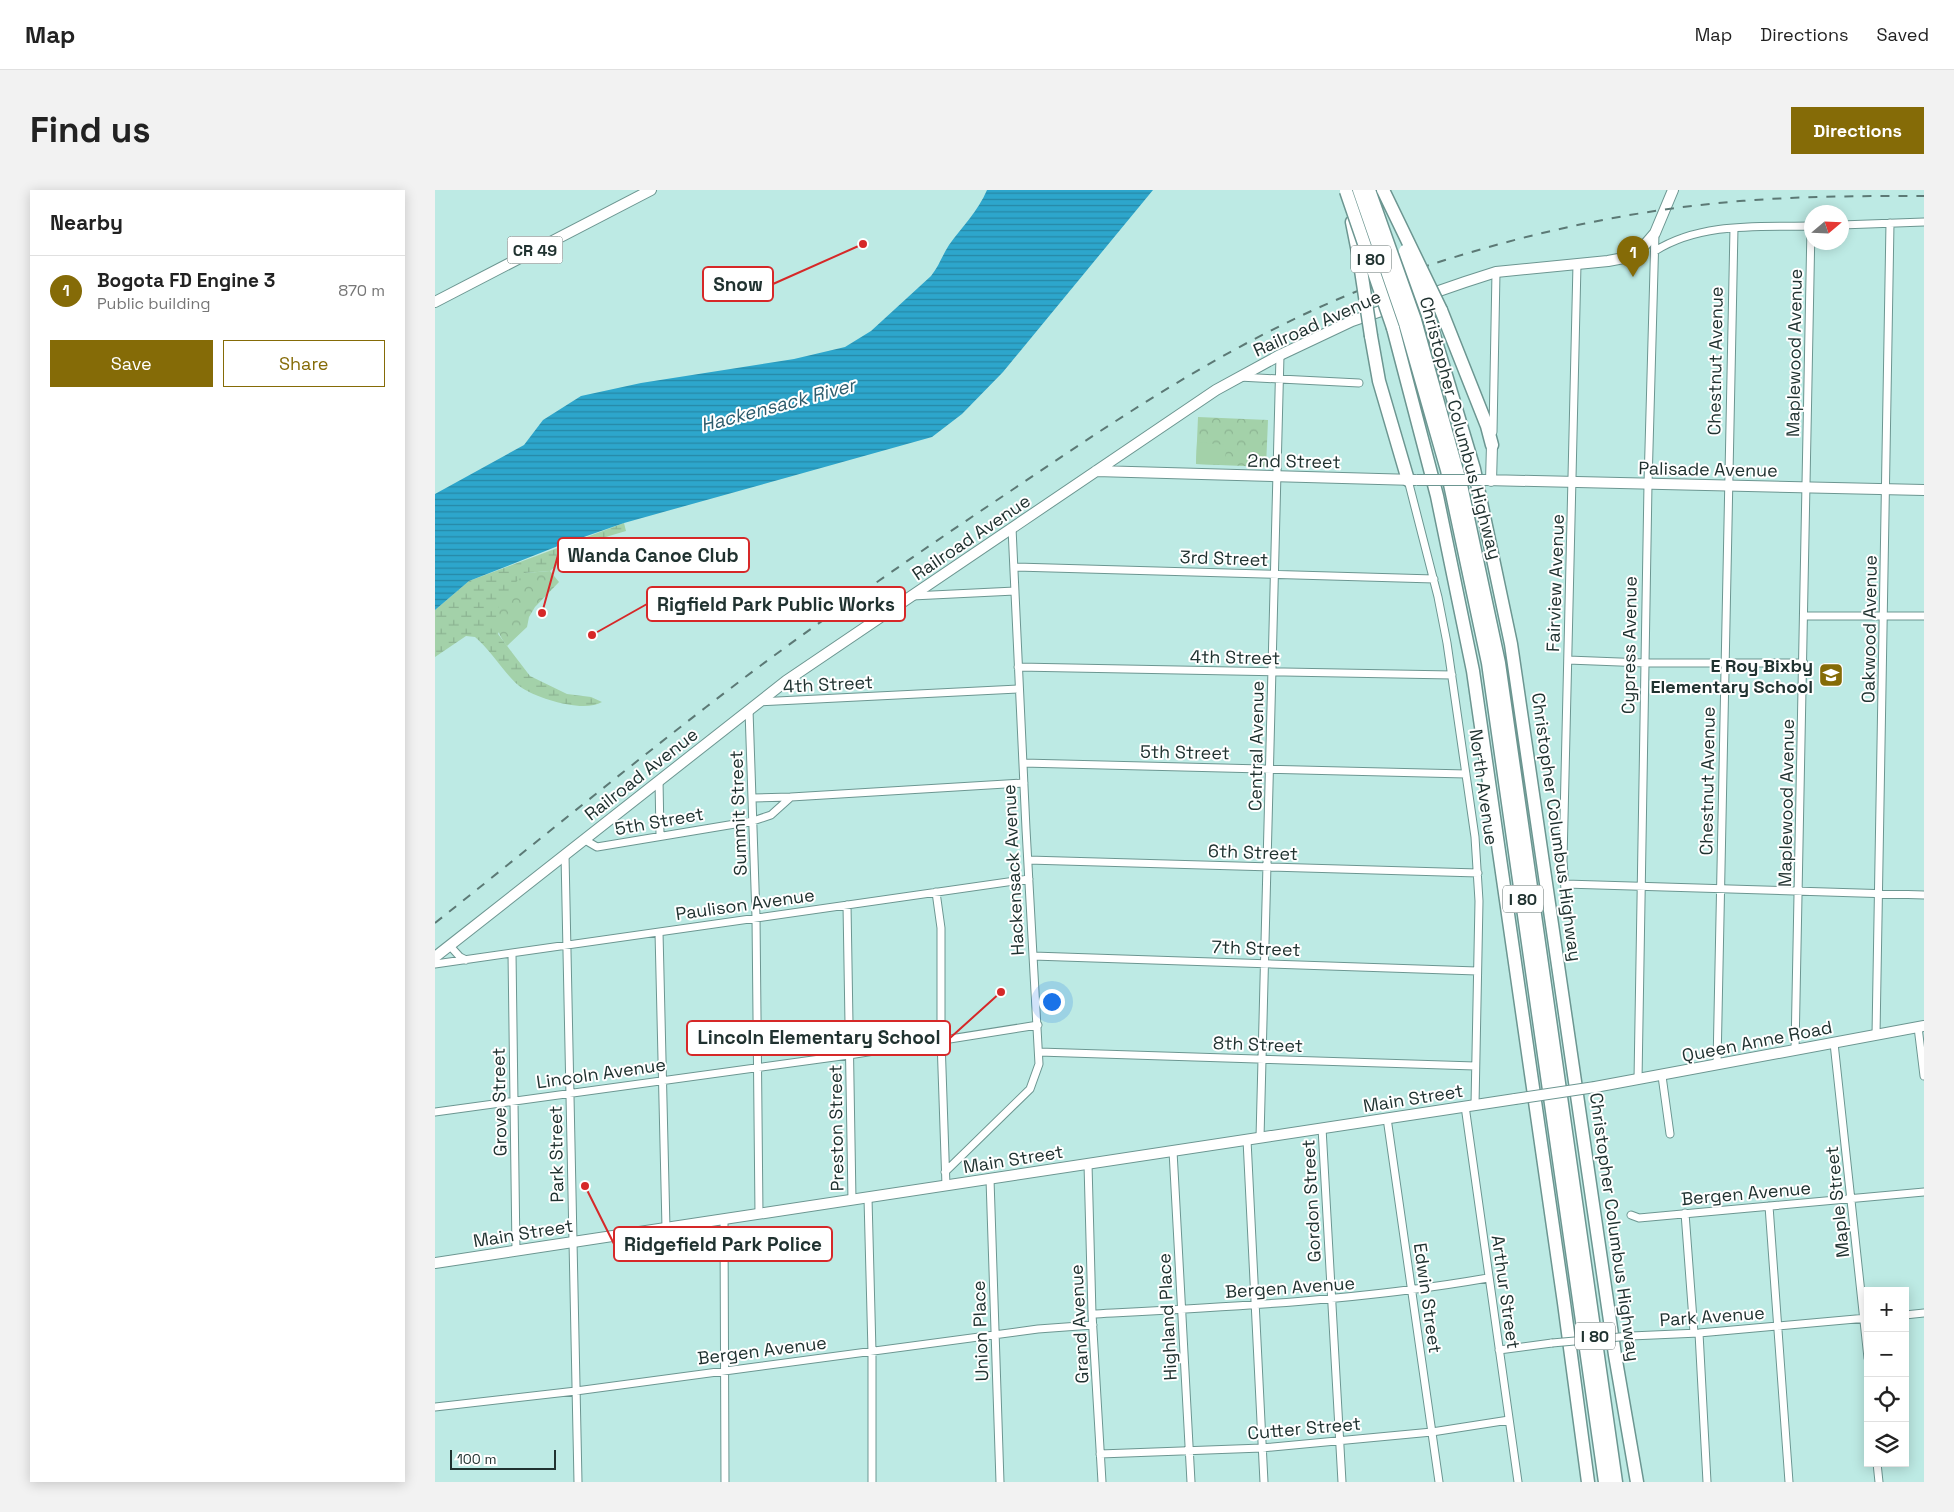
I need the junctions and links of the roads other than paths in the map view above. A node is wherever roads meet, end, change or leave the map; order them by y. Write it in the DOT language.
graph roads {
  1 [pos="651,190"];
  2 [pos="1350,190"];
  3 [pos="1369,190"];
  4 [pos="1382,190"];
  5 [pos="1673,190"];
  6 [pos="1924,222"];
  7 [pos="1891,223"];
  8 [pos="1849,225"];
  9 [pos="1804,226"];
  10 [pos="1734,228"];
  11 [pos="1655,233"];
  12 [pos="1811,250"];
  13 [pos="1655,251"];
  14 [pos="1577,264"];
  15 [pos="1497,272"];
  16 [pos="435,302"];
  17 [pos="1404,324"];
  18 [pos="1280,355"];
  19 [pos="1239,377"];
  20 [pos="1280,380"];
  21 [pos="1359,383"];
  22 [pos="1492,444"];
  23 [pos="1096,472"];
  24 [pos="1277,477"];
  25 [pos="1413,480"];
  26 [pos="1489,480"];
  27 [pos="1573,481"];
  28 [pos="1648,484"];
  29 [pos="1727,485"];
  30 [pos="1807,487"];
  31 [pos="1887,489"];
  32 [pos="1924,490"];
  33 [pos="1012,528"];
  34 [pos="1013,567"];
  35 [pos="1275,575"];
  36 [pos="1434,579"];
  37 [pos="1015,592"];
  38 [pos="912,596"];
  39 [pos="1805,616"];
  40 [pos="1884,616"];
  41 [pos="1924,616"];
  42 [pos="1568,660"];
  43 [pos="1724,663"];
  44 [pos="1804,663"];
  45 [pos="1645,664"];
  46 [pos="1018,668"];
  47 [pos="1273,672"];
  48 [pos="1452,676"];
  49 [pos="1019,689"];
  50 [pos="759,702"];
  51 [pos="749,710"];
  52 [pos="1023,763"];
  53 [pos="1270,769"];
  54 [pos="1466,774"];
  55 [pos="659,780"];
  56 [pos="1023,783"];
  57 [pos="791,797"];
  58 [pos="753,798"];
  59 [pos="753,821"];
  60 [pos="660,835"];
  61 [pos="585,840"];
  62 [pos="565,855"];
  63 [pos="1028,860"];
  64 [pos="1268,867"];
  65 [pos="1478,873"];
  66 [pos="1029,879"];
  67 [pos="1565,884"];
  68 [pos="1641,887"];
  69 [pos="1721,888"];
  70 [pos="1800,890"];
  71 [pos="936,892"];
  72 [pos="1878,895"];
  73 [pos="1924,895"];
  74 [pos="1566,904"];
  75 [pos="847,905"];
  76 [pos="756,917"];
  77 [pos="659,932"];
  78 [pos="567,945"];
  79 [pos="447,948"];
  80 [pos="512,953"];
  81 [pos="1033,956"];
  82 [pos="435,958"];
  83 [pos="466,960"];
  84 [pos="457,961"];
  85 [pos="435,964"];
  86 [pos="1265,964"];
  87 [pos="1477,970"];
  88 [pos="1037,1025"];
  89 [pos="1921,1027"];
  90 [pos="1876,1035"];
  91 [pos="941,1040"];
  92 [pos="1834,1043"];
  93 [pos="1795,1050"];
  94 [pos="1039,1052"];
  95 [pos="849,1055"];
  96 [pos="1263,1059"];
  97 [pos="1717,1065"];
  98 [pos="757,1066"];
  99 [pos="1475,1066"];
  100 [pos="1662,1076"];
  101 [pos="1924,1076"];
  102 [pos="663,1079"];
  103 [pos="1638,1080"];
  104 [pos="1595,1087"];
  105 [pos="570,1092"];
  106 [pos="513,1100"];
  107 [pos="1470,1106"];
  108 [pos="435,1112"];
  109 [pos="1387,1118"];
  110 [pos="1322,1128"];
  111 [pos="1670,1134"];
  112 [pos="1260,1138"];
  113 [pos="1247,1140"];
  114 [pos="1173,1151"];
  115 [pos="1088,1164"];
  116 [pos="945,1172"];
  117 [pos="990,1179"];
  118 [pos="946,1186"];
  119 [pos="1924,1192"];
  120 [pos="868,1198"];
  121 [pos="1851,1198"];
  122 [pos="853,1200"];
  123 [pos="1769,1206"];
  124 [pos="759,1214"];
  125 [pos="1685,1214"];
  126 [pos="1631,1215"];
  127 [pos="723,1220"];
  128 [pos="666,1228"];
  129 [pos="572,1242"];
  130 [pos="516,1251"];
  131 [pos="435,1263"];
  132 [pos="1488,1278"];
  133 [pos="1411,1292"];
  134 [pos="1331,1300"];
  135 [pos="1864,1302"];
  136 [pos="1255,1305"];
  137 [pos="1181,1309"];
  138 [pos="1924,1313"];
  139 [pos="1092,1314"];
  140 [pos="1909,1315"];
  141 [pos="1864,1318"];
  142 [pos="1093,1325"];
  143 [pos="1779,1326"];
  144 [pos="1697,1333"];
  145 [pos="995,1336"];
  146 [pos="1499,1350"];
  147 [pos="872,1352"];
  148 [pos="723,1370"];
  149 [pos="576,1391"];
  150 [pos="435,1407"];
  151 [pos="1509,1420"];
  152 [pos="1432,1432"];
  153 [pos="1339,1441"];
  154 [pos="1263,1448"];
  155 [pos="1189,1451"];
  156 [pos="1100,1454"];
  157 [pos="1877,1467"];
  158 [pos="577,1482"];
  159 [pos="725,1482"];
  160 [pos="871,1482"];
  161 [pos="1000,1482"];
  162 [pos="1102,1482"];
  163 [pos="1191,1482"];
  164 [pos="1264,1482"];
  165 [pos="1341,1482"];
  166 [pos="1439,1482"];
  167 [pos="1518,1482"];
  168 [pos="1588,1482"];
  169 [pos="1605,1482"];
  170 [pos="1616,1482"];
  171 [pos="1637,1482"];
  172 [pos="1707,1482"];
  173 [pos="1789,1482"];
  174 [pos="1879,1482"];
  1 -- 16 [label="main road, CR 49"];
  2 -- 17 [label="highway, Christopher Columbus Highway / I 80, bridge"];
  2 -- 25 [label="highway, bridge"];
  3 -- 17 [label="highway, Christopher Columbus Highway / I 80, bridge"];
  4 -- 22 [label="highway, bridge"];
  4 -- 171 [label="highway, Christopher Columbus Highway / I 80, bridge"];
  5 -- 11 [label="main road, Cypress Avenue"];
  6 -- 7 [label="street"];
  7 -- 8 [label="street"];
  7 -- 31 [label="street, Oakwood Avenue"];
  9 -- 10 [label="street"];
  10 -- 13 [label="street"];
  10 -- 29 [label="street, Chestnut Avenue"];
  11 -- 13 [label="street, Cypress Avenue"];
  11 -- 14 [label="main road, Railroad Avenue"];
  12 -- 30 [label="street, Maplewood Avenue"];
  13 -- 28 [label="street, Cypress Avenue"];
  14 -- 15 [label="main road, Railroad Avenue"];
  14 -- 27 [label="street, Fairview Avenue"];
  15 -- 18 [label="main road, Railroad Avenue"];
  15 -- 22 [label="street"];
  17 -- 168 [label="highway, Christopher Columbus Highway / I 80"];
  17 -- 169 [label="highway, Christopher Columbus Highway / I 80"];
  17 -- 170 [label="highway, Christopher Columbus Highway / I 80"];
  18 -- 19 [label="main road, Railroad Avenue"];
  18 -- 20 [label="street, Central Avenue"];
  19 -- 20 [label="street"];
  19 -- 23 [label="main road, Railroad Avenue"];
  20 -- 21 [label="street"];
  20 -- 24 [label="street, Central Avenue"];
  22 -- 26 [label="main road"];
  23 -- 24 [label="main road, 2nd Street"];
  23 -- 33 [label="main road, Railroad Avenue"];
  24 -- 25 [label="main road, 2nd Street"];
  24 -- 35 [label="street, Central Avenue"];
  25 -- 26 [label="main road, 2nd Street, bridge"];
  25 -- 36 [label="street, North Avenue"];
  26 -- 27 [label="main road, Palisade Avenue"];
  27 -- 28 [label="main road, Palisade Avenue"];
  27 -- 42 [label="street, Fairview Avenue"];
  28 -- 29 [label="main road, Palisade Avenue"];
  28 -- 45 [label="street, Cypress Avenue"];
  29 -- 30 [label="main road, Palisade Avenue"];
  29 -- 43 [label="street, Chestnut Avenue"];
  30 -- 31 [label="main road, Palisade Avenue"];
  30 -- 39 [label="street, Maplewood Avenue"];
  31 -- 32 [label="main road, Palisade Avenue"];
  31 -- 40 [label="street, Oakwood Avenue"];
  33 -- 34 [label="street, Hackensack Avenue"];
  33 -- 38 [label="main road, Railroad Avenue"];
  34 -- 35 [label="street, 3rd Street"];
  34 -- 37 [label="street, Hackensack Avenue"];
  35 -- 36 [label="street, 3rd Street"];
  35 -- 47 [label="street, Central Avenue"];
  36 -- 48 [label="street, North Avenue"];
  37 -- 38 [label="street"];
  37 -- 46 [label="street, Hackensack Avenue"];
  38 -- 50 [label="main road, Railroad Avenue"];
  39 -- 40 [label="street"];
  39 -- 44 [label="street, Maplewood Avenue"];
  40 -- 41 [label="street"];
  40 -- 72 [label="street, Oakwood Avenue"];
  42 -- 45 [label="street"];
  42 -- 67 [label="street, Fairview Avenue"];
  43 -- 44 [label="street"];
  43 -- 45 [label="street"];
  43 -- 69 [label="street, Chestnut Avenue"];
  44 -- 70 [label="street, Maplewood Avenue"];
  45 -- 68 [label="street, Cypress Avenue"];
  46 -- 47 [label="street, 4th Street"];
  46 -- 49 [label="street, Hackensack Avenue"];
  47 -- 48 [label="street, 4th Street"];
  47 -- 53 [label="street, Central Avenue"];
  48 -- 54 [label="street, North Avenue"];
  49 -- 50 [label="street, 4th Street"];
  49 -- 52 [label="street, Hackensack Avenue"];
  50 -- 51 [label="main road, Railroad Avenue"];
  51 -- 55 [label="main road, Railroad Avenue"];
  51 -- 58 [label="street, Summit Street"];
  52 -- 53 [label="street, 5th Street"];
  52 -- 56 [label="street, Hackensack Avenue"];
  53 -- 54 [label="street, 5th Street"];
  53 -- 64 [label="street, Central Avenue"];
  54 -- 65 [label="street, North Avenue"];
  55 -- 60 [label="street"];
  55 -- 61 [label="main road, Railroad Avenue"];
  56 -- 57 [label="street"];
  56 -- 63 [label="street, Hackensack Avenue"];
  57 -- 58 [label="street"];
  57 -- 59 [label="street, 5th Street"];
  58 -- 59 [label="street, Summit Street"];
  59 -- 60 [label="street, 5th Street"];
  59 -- 76 [label="street, Summit Street"];
  60 -- 61 [label="street, 5th Street"];
  61 -- 62 [label="main road, Railroad Avenue"];
  62 -- 78 [label="street, Park Street"];
  62 -- 79 [label="main road, Railroad Avenue"];
  63 -- 64 [label="street, 6th Street"];
  63 -- 66 [label="street, Hackensack Avenue"];
  64 -- 65 [label="street, 6th Street"];
  64 -- 86 [label="street, Central Avenue"];
  65 -- 87 [label="street, North Avenue"];
  66 -- 71 [label="street, Paulison Avenue"];
  66 -- 81 [label="street, Hackensack Avenue"];
  67 -- 68 [label="street"];
  67 -- 74 [label="street, Fairview Avenue"];
  68 -- 69 [label="street"];
  68 -- 103 [label="street, Cypress Avenue"];
  69 -- 70 [label="street"];
  69 -- 97 [label="street, Chestnut Avenue"];
  70 -- 72 [label="street"];
  70 -- 93 [label="street, Maplewood Avenue"];
  71 -- 75 [label="street, Paulison Avenue"];
  71 -- 91 [label="street"];
  72 -- 73 [label="street"];
  72 -- 90 [label="street, Oakwood Avenue"];
  75 -- 76 [label="street, Paulison Avenue"];
  75 -- 95 [label="street, Preston Street"];
  76 -- 77 [label="street, Paulison Avenue"];
  76 -- 98 [label="street, Summit Street"];
  77 -- 78 [label="street, Paulison Avenue"];
  77 -- 102 [label="street"];
  78 -- 80 [label="street, Paulison Avenue"];
  78 -- 105 [label="street, Park Street"];
  79 -- 82 [label="main road, Railroad Avenue"];
  79 -- 83 [label="street"];
  79 -- 84 [label="street"];
  80 -- 83 [label="street, Paulison Avenue"];
  80 -- 106 [label="street, Grove Street"];
  81 -- 86 [label="street, 7th Street"];
  81 -- 88 [label="street, Hackensack Avenue"];
  83 -- 84 [label="street, Paulison Avenue"];
  84 -- 85 [label="street, Paulison Avenue"];
  86 -- 87 [label="street, 7th Street"];
  86 -- 96 [label="street, Central Avenue"];
  87 -- 99 [label="street, North Avenue"];
  88 -- 91 [label="street, Lincoln Avenue"];
  88 -- 94 [label="street, Hackensack Avenue"];
  89 -- 90 [label="main road, Queen Anne Road"];
  89 -- 101 [label="street"];
  90 -- 92 [label="main road, Queen Anne Road"];
  91 -- 95 [label="street, Lincoln Avenue"];
  91 -- 116 [label="street"];
  92 -- 93 [label="main road, Queen Anne Road"];
  92 -- 121 [label="street, Maple Street"];
  93 -- 97 [label="main road, Queen Anne Road"];
  94 -- 96 [label="street, 8th Street"];
  94 -- 116 [label="street, Hackensack Avenue"];
  95 -- 98 [label="street, Lincoln Avenue"];
  95 -- 122 [label="street, Preston Street"];
  96 -- 99 [label="street, 8th Street"];
  96 -- 112 [label="street, Central Avenue"];
  97 -- 100 [label="main road, Queen Anne Road"];
  98 -- 102 [label="street, Lincoln Avenue"];
  98 -- 124 [label="street, Summit Street"];
  99 -- 107 [label="street, North Avenue"];
  100 -- 103 [label="main road, Queen Anne Road"];
  100 -- 111 [label="street"];
  102 -- 105 [label="street, Lincoln Avenue"];
  102 -- 128 [label="street"];
  103 -- 104 [label="main road, Queen Anne Road"];
  104 -- 107 [label="main road, Main Street, bridge"];
  105 -- 106 [label="street, Lincoln Avenue"];
  105 -- 129 [label="street, Park Street"];
  106 -- 108 [label="street, Lincoln Avenue"];
  106 -- 130 [label="street, Grove Street"];
  107 -- 109 [label="main road, Main Street"];
  107 -- 132 [label="street, Arthur Street"];
  109 -- 110 [label="main road, Main Street"];
  109 -- 133 [label="street, Edwin Street"];
  110 -- 112 [label="main road, Main Street"];
  110 -- 134 [label="street, Gordon Street"];
  112 -- 113 [label="main road, Main Street"];
  113 -- 114 [label="main road, Main Street"];
  113 -- 136 [label="street"];
  114 -- 115 [label="main road, Main Street"];
  114 -- 137 [label="street, Highland Place"];
  115 -- 117 [label="main road, Main Street"];
  115 -- 139 [label="street, Grand Avenue"];
  116 -- 118 [label="street"];
  117 -- 118 [label="main road, Main Street"];
  117 -- 145 [label="street, Union Place"];
  118 -- 120 [label="main road, Main Street"];
  119 -- 121 [label="street, Bergen Avenue"];
  120 -- 122 [label="main road, Main Street"];
  120 -- 147 [label="street, Preston Street"];
  121 -- 123 [label="street, Bergen Avenue"];
  121 -- 135 [label="street, Maple Street"];
  122 -- 124 [label="main road, Main Street"];
  123 -- 125 [label="street, Bergen Avenue"];
  123 -- 143 [label="street"];
  124 -- 127 [label="main road, Main Street"];
  125 -- 126 [label="street, Bergen Avenue"];
  125 -- 144 [label="street"];
  127 -- 128 [label="main road, Main Street"];
  127 -- 148 [label="street"];
  128 -- 129 [label="main road, Main Street"];
  129 -- 130 [label="main road, Main Street"];
  129 -- 149 [label="street, Park Street"];
  130 -- 131 [label="main road, Main Street"];
  132 -- 133 [label="street, Bergen Avenue"];
  132 -- 146 [label="street, Arthur Street"];
  133 -- 134 [label="street, Bergen Avenue"];
  133 -- 152 [label="street, Edwin Street"];
  134 -- 136 [label="street, Bergen Avenue"];
  134 -- 153 [label="street, Gordon Street"];
  136 -- 137 [label="street, Bergen Avenue"];
  136 -- 154 [label="street"];
  137 -- 139 [label="street, Bergen Avenue"];
  137 -- 155 [label="street, Highland Place"];
  138 -- 140 [label="street"];
  139 -- 142 [label="street, Grand Avenue"];
  141 -- 143 [label="street, Park Avenue"];
  142 -- 145 [label="street, Bergen Avenue"];
  142 -- 156 [label="street, Grand Avenue"];
  143 -- 144 [label="street, Park Avenue"];
  143 -- 173 [label="street"];
  144 -- 146 [label="street, Park Avenue, bridge"];
  144 -- 172 [label="street"];
  145 -- 147 [label="street, Bergen Avenue"];
  145 -- 161 [label="street, Union Place"];
  146 -- 151 [label="street, Arthur Street"];
  147 -- 148 [label="street, Bergen Avenue"];
  147 -- 160 [label="street, Preston Street"];
  148 -- 149 [label="street, Bergen Avenue"];
  148 -- 159 [label="street"];
  149 -- 150 [label="street, Bergen Avenue"];
  149 -- 158 [label="street, Park Street"];
  151 -- 152 [label="street, Cutter Street"];
  151 -- 167 [label="street, Arthur Street"];
  152 -- 153 [label="street, Cutter Street"];
  152 -- 166 [label="street, Edwin Street"];
  153 -- 154 [label="street, Cutter Street"];
  153 -- 165 [label="street, Gordon Street"];
  154 -- 155 [label="street, Cutter Street"];
  154 -- 164 [label="street"];
  155 -- 156 [label="street, Cutter Street"];
  155 -- 163 [label="street, Highland Place"];
  156 -- 162 [label="street, Grand Avenue"];
  157 -- 174 [label="street"];
}
